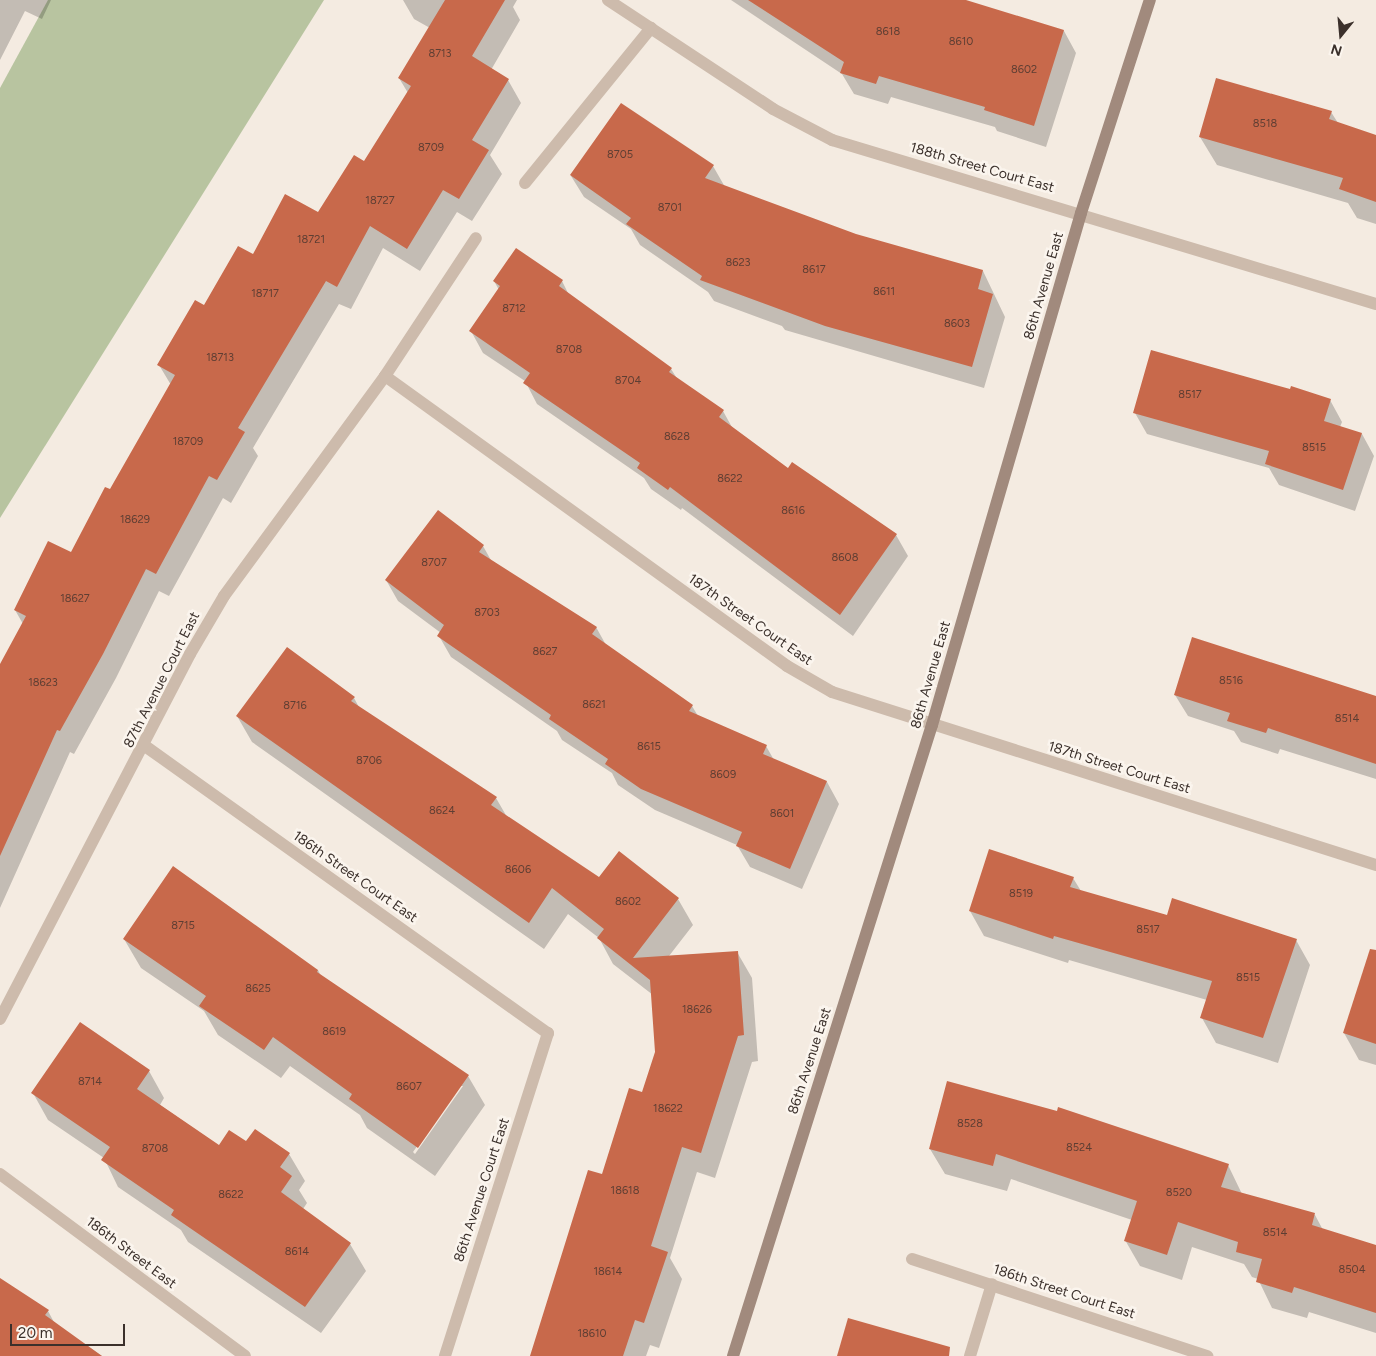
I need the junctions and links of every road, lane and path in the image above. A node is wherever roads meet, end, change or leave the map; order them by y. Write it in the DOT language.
graph roads {
  1 [pos="608,0"];
  2 [pos="1150,0"];
  3 [pos="651,28"];
  4 [pos="525,182"];
  5 [pos="1081,213"];
  6 [pos="476,238"];
  7 [pos="1376,304"];
  8 [pos="385,376"];
  9 [pos="932,725"];
  10 [pos="145,746"];
  11 [pos="1376,865"];
  12 [pos="0,1019"];
  13 [pos="548,1033"];
  14 [pos="0,1174"];
  15 [pos="912,1259"];
  16 [pos="992,1284"];
  17 [pos="245,1356"];
  18 [pos="445,1356"];
  19 [pos="733,1356"];
  20 [pos="970,1356"];
  21 [pos="1207,1356"];
  1 -- 3 [label="street, 188th Street Court East"];
  2 -- 5 [label="street, 86th Avenue East"];
  3 -- 4 [label="street"];
  3 -- 5 [label="street, 188th Street Court East"];
  5 -- 7 [label="street, 188th Street Court East"];
  5 -- 9 [label="street, 86th Avenue East"];
  6 -- 8 [label="street, 87th Avenue Court East"];
  8 -- 9 [label="street, 187th Street Court East"];
  8 -- 10 [label="street, 87th Avenue Court East"];
  9 -- 11 [label="street, 187th Street Court East"];
  9 -- 19 [label="street, 86th Avenue East"];
  10 -- 12 [label="street, 87th Avenue Court East"];
  10 -- 13 [label="street, 186th Street Court East"];
  13 -- 18 [label="street, 86th Avenue Court East"];
  14 -- 17 [label="street, 186th Street East"];
  15 -- 16 [label="street, 186th Street Court East"];
  16 -- 20 [label="street"];
  16 -- 21 [label="street, 186th Street Court East"];
}
